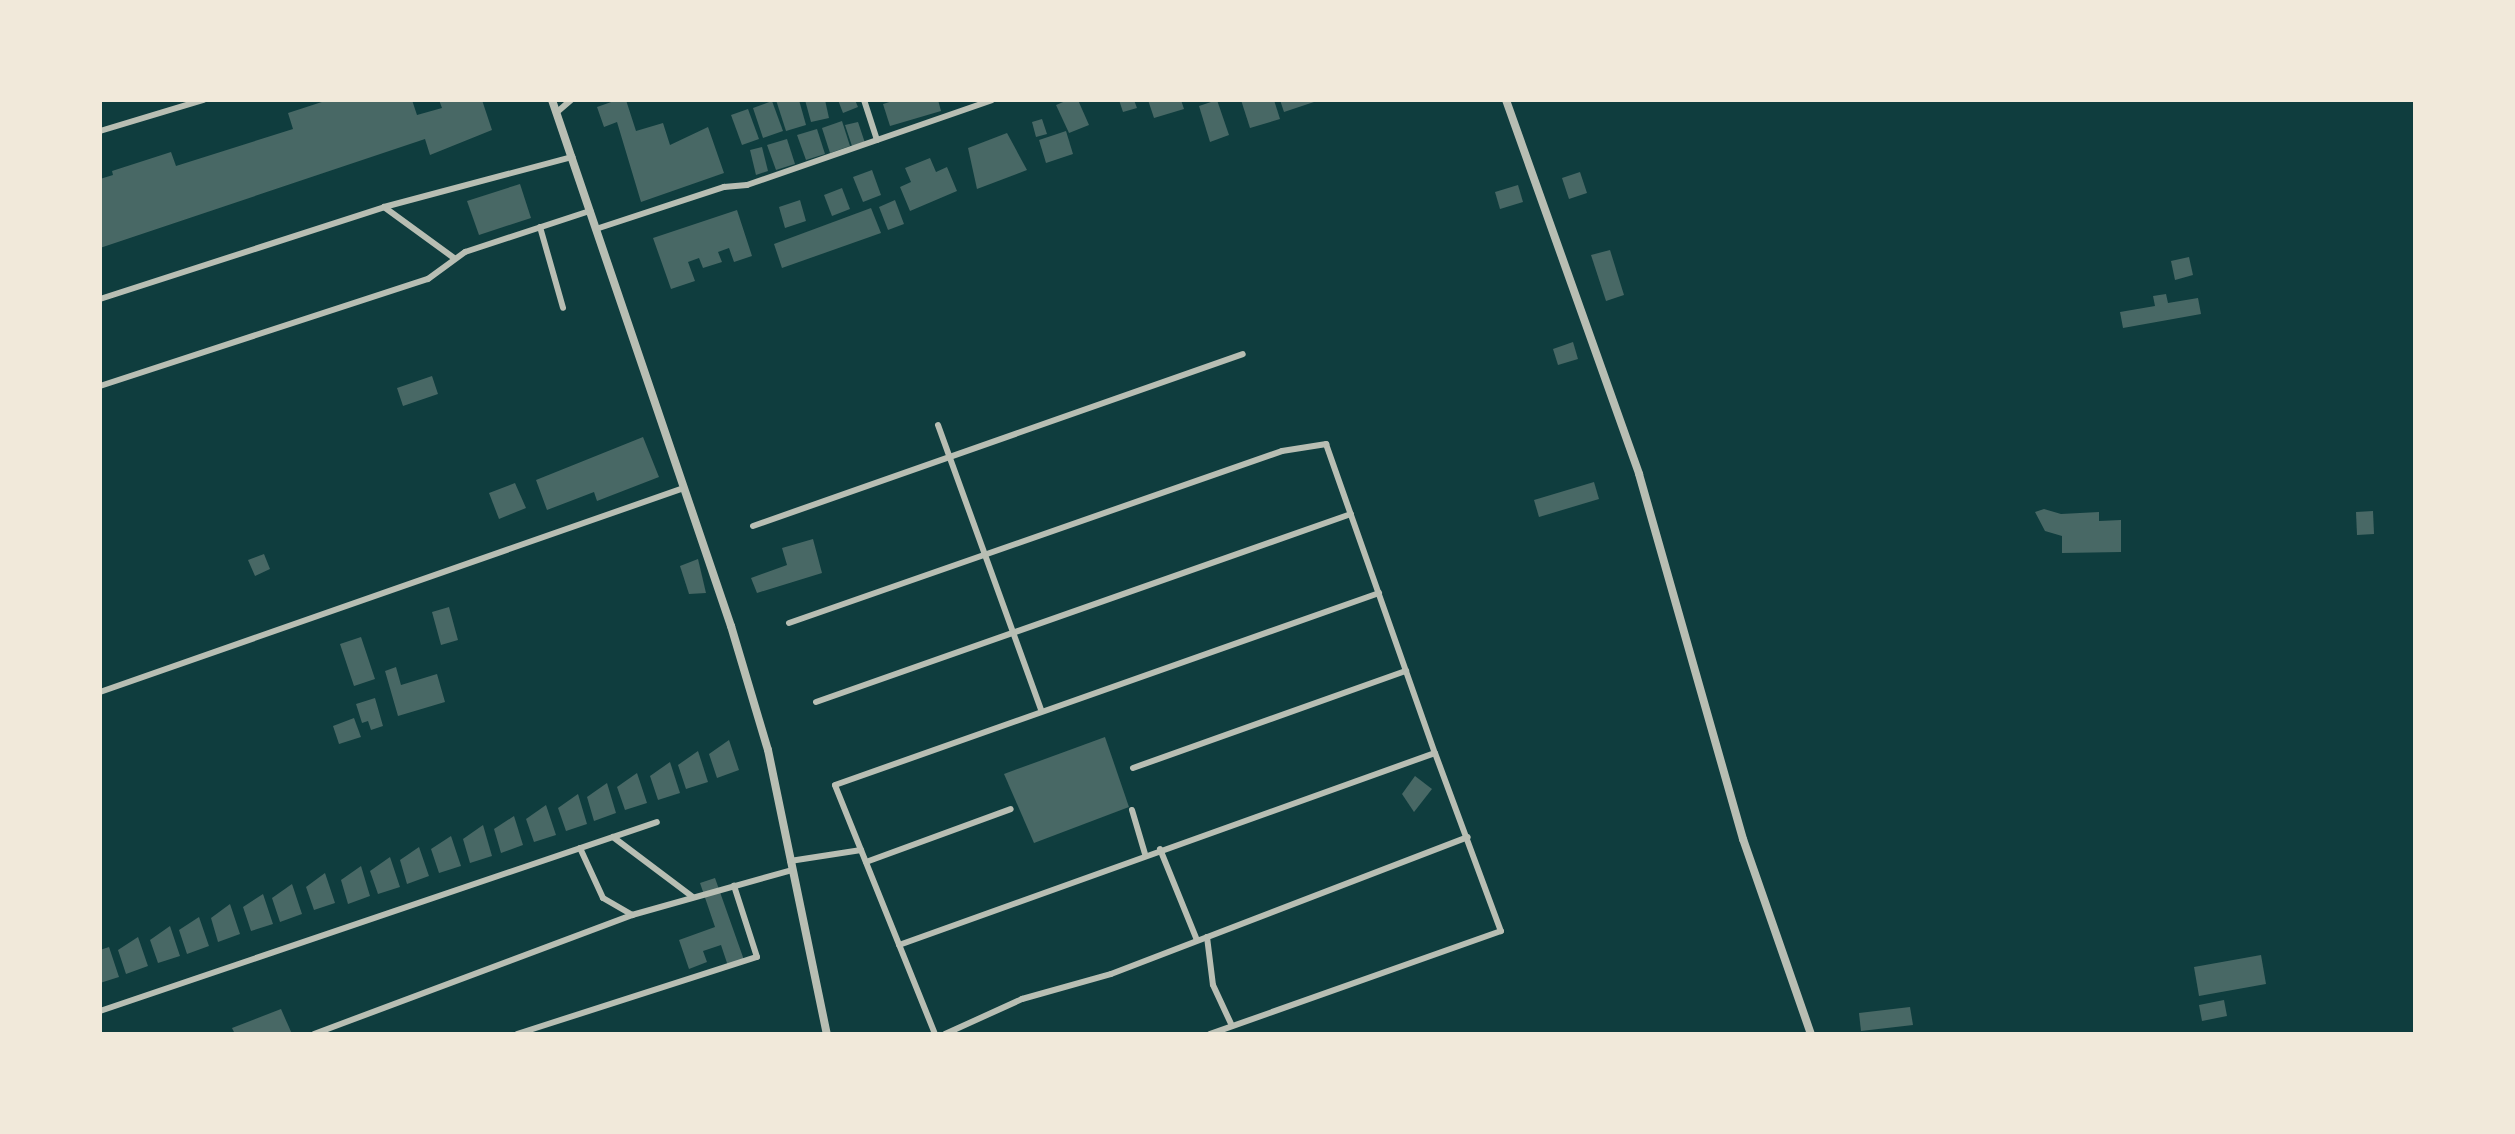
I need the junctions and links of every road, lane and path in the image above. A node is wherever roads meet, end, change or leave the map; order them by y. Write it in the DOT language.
graph roads {
  1 [pos="203,100"];
  2 [pos="552,100"];
  3 [pos="571,100"];
  4 [pos="864,100"];
  5 [pos="992,100"];
  6 [pos="1506,100"];
  7 [pos="556,113"];
  8 [pos="100,131"];
  9 [pos="877,140"];
  10 [pos="572,157"];
  11 [pos="384,207"];
  12 [pos="590,211"];
  13 [pos="540,227"];
  14 [pos="596,229"];
  15 [pos="454,258"];
  16 [pos="100,299"];
  17 [pos="563,308"];
  18 [pos="1243,354"];
  19 [pos="100,386"];
  20 [pos="938,425"];
  21 [pos="949,457"];
  22 [pos="681,489"];
  23 [pos="1351,514"];
  24 [pos="753,526"];
  25 [pos="985,555"];
  26 [pos="1379,593"];
  27 [pos="789,623"];
  28 [pos="1013,632"];
  29 [pos="1406,671"];
  30 [pos="100,692"];
  31 [pos="816,702"];
  32 [pos="1041,709"];
  33 [pos="1435,753"];
  34 [pos="1133,768"];
  35 [pos="1011,809"];
  36 [pos="1132,810"];
  37 [pos="657,822"];
  38 [pos="613,837"];
  39 [pos="1468,837"];
  40 [pos="580,848"];
  41 [pos="1160,849"];
  42 [pos="861,850"];
  43 [pos="1145,854"];
  44 [pos="866,862"];
  45 [pos="791,865"];
  46 [pos="734,886"];
  47 [pos="693,897"];
  48 [pos="632,915"];
  49 [pos="1207,937"];
  50 [pos="1197,940"];
  51 [pos="899,945"];
  52 [pos="100,1011"];
  53 [pos="1232,1026"];
  54 [pos="314,1034"];
  55 [pos="517,1034"];
  56 [pos="827,1034"];
  57 [pos="935,1034"];
  58 [pos="945,1034"];
  59 [pos="1210,1034"];
  60 [pos="1811,1034"];
  1 -- 8 [label="lane"];
  2 -- 7 [label="street"];
  3 -- 7 [label="lane"];
  4 -- 9 [label="lane"];
  5 -- 9 [label="lane"];
  6 -- 60 [label="street"];
  7 -- 10 [label="street"];
  9 -- 14 [label="lane"];
  10 -- 11 [label="lane"];
  10 -- 12 [label="street"];
  11 -- 15 [label="lane"];
  11 -- 16 [label="lane"];
  12 -- 13 [label="lane"];
  12 -- 14 [label="street"];
  13 -- 15 [label="lane"];
  13 -- 17 [label="lane"];
  14 -- 22 [label="street"];
  15 -- 19 [label="lane"];
  18 -- 21 [label="lane"];
  20 -- 21 [label="lane"];
  21 -- 24 [label="lane"];
  21 -- 25 [label="lane"];
  22 -- 30 [label="lane"];
  22 -- 45 [label="street"];
  23 -- 25 [label="lane"];
  23 -- 26 [label="lane"];
  23 -- 28 [label="lane"];
  25 -- 27 [label="lane"];
  25 -- 28 [label="lane"];
  26 -- 29 [label="lane"];
  26 -- 32 [label="lane"];
  28 -- 31 [label="lane"];
  28 -- 32 [label="lane"];
  29 -- 33 [label="lane"];
  29 -- 34 [label="lane"];
  32 -- 42 [label="lane"];
  33 -- 39 [label="lane"];
  33 -- 41 [label="lane"];
  35 -- 44 [label="lane"];
  36 -- 43 [label="lane"];
  37 -- 38 [label="lane"];
  38 -- 40 [label="lane"];
  38 -- 47 [label="lane"];
  39 -- 49 [label="lane"];
  39 -- 53 [label="lane"];
  40 -- 48 [label="lane"];
  40 -- 52 [label="lane"];
  41 -- 43 [label="lane"];
  41 -- 50 [label="lane"];
  42 -- 44 [label="lane"];
  42 -- 45 [label="lane"];
  43 -- 51 [label="lane"];
  44 -- 51 [label="lane"];
  45 -- 46 [label="lane"];
  45 -- 56 [label="street"];
  46 -- 47 [label="lane"];
  46 -- 55 [label="lane"];
  47 -- 48 [label="lane"];
  48 -- 54 [label="lane"];
  49 -- 50 [label="lane"];
  49 -- 53 [label="lane"];
  50 -- 58 [label="lane"];
  51 -- 57 [label="lane"];
  53 -- 59 [label="lane"];
}
